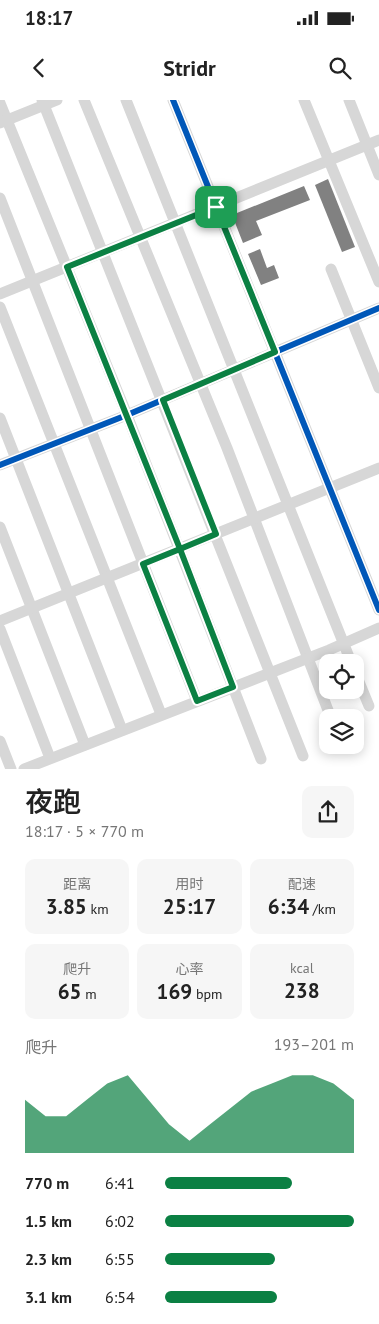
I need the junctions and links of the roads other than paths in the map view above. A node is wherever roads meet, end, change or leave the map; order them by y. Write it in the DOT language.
graph roads {
  1 [pos="56,100"];
  2 [pos="84,100"];
  3 [pos="126,100"];
  4 [pos="173,100"];
  5 [pos="304,100"];
  6 [pos="349,100"];
  7 [pos="43,102"];
  8 [pos="0,103"];
  9 [pos="4,122"];
  10 [pos="379,140"];
  11 [pos="367,145"];
  12 [pos="329,160"];
  13 [pos="379,175"];
  14 [pos="0,198"];
  15 [pos="216,207"];
  16 [pos="176,223"];
  17 [pos="141,238"];
  18 [pos="104,252"];
  19 [pos="67,267"];
  20 [pos="331,269"];
  21 [pos="33,281"];
  22 [pos="379,282"];
  23 [pos="0,294"];
  24 [pos="0,307"];
  25 [pos="379,308"];
  26 [pos="351,319"];
  27 [pos="275,352"];
  28 [pos="234,369"];
  29 [pos="200,384"];
  30 [pos="379,388"];
  31 [pos="163,400"];
  32 [pos="127,415"];
  33 [pos="0,418"];
  34 [pos="91,429"];
  35 [pos="55,443"];
  36 [pos="16,458"];
  37 [pos="0,464"];
  38 [pos="379,468"];
  39 [pos="330,488"];
  40 [pos="288,505"];
  41 [pos="254,519"];
  42 [pos="0,527"];
  43 [pos="216,534"];
  44 [pos="180,549"];
  45 [pos="143,564"];
  46 [pos="108,578"];
  47 [pos="69,594"];
  48 [pos="32,609"];
  49 [pos="379,610"];
  50 [pos="0,622"];
  51 [pos="379,628"];
  52 [pos="0,629"];
  53 [pos="344,643"];
  54 [pos="348,654"];
  55 [pos="308,658"];
  56 [pos="270,672"];
  57 [pos="233,687"];
  58 [pos="364,694"];
  59 [pos="197,701"];
  60 [pos="369,706"];
  61 [pos="328,709"];
  62 [pos="161,714"];
  63 [pos="122,730"];
  64 [pos="0,741"];
  65 [pos="85,745"];
  66 [pos="303,756"];
  67 [pos="50,758"];
  68 [pos="261,759"];
  69 [pos="11,769"];
  70 [pos="24,769"];
  1 -- 7 [label="street"];
  2 -- 17 [label="street"];
  3 -- 16 [label="street"];
  4 -- 15 [label="street"];
  5 -- 12 [label="street"];
  6 -- 11 [label="street"];
  7 -- 9 [label="street"];
  7 -- 18 [label="street"];
  8 -- 9 [label="street"];
  9 -- 19 [label="street"];
  10 -- 11 [label="street"];
  11 -- 12 [label="street"];
  11 -- 13 [label="street"];
  12 -- 15 [label="street"];
  12 -- 22 [label="street"];
  14 -- 21 [label="street"];
  15 -- 16 [label="street"];
  15 -- 27 [label="street"];
  16 -- 17 [label="street"];
  16 -- 28 [label="street"];
  17 -- 18 [label="street"];
  17 -- 29 [label="street"];
  18 -- 19 [label="street"];
  18 -- 31 [label="street"];
  19 -- 21 [label="street"];
  19 -- 32 [label="street"];
  20 -- 26 [label="street"];
  21 -- 23 [label="street"];
  21 -- 34 [label="street"];
  24 -- 35 [label="street"];
  25 -- 26 [label="street"];
  26 -- 27 [label="street"];
  26 -- 30 [label="street"];
  27 -- 28 [label="street"];
  27 -- 39 [label="street"];
  28 -- 29 [label="street"];
  28 -- 40 [label="street"];
  29 -- 31 [label="street"];
  29 -- 41 [label="street"];
  31 -- 32 [label="street"];
  31 -- 43 [label="street"];
  32 -- 34 [label="street"];
  32 -- 44 [label="street"];
  33 -- 36 [label="street"];
  34 -- 35 [label="street"];
  34 -- 45 [label="street"];
  35 -- 36 [label="street"];
  35 -- 46 [label="street"];
  36 -- 37 [label="street"];
  36 -- 47 [label="street"];
  38 -- 39 [label="street"];
  39 -- 40 [label="street"];
  39 -- 49 [label="street"];
  40 -- 41 [label="street"];
  40 -- 53 [label="street"];
  41 -- 43 [label="street"];
  41 -- 55 [label="street"];
  42 -- 48 [label="street"];
  43 -- 44 [label="street"];
  43 -- 56 [label="street"];
  44 -- 45 [label="street"];
  44 -- 57 [label="street"];
  45 -- 46 [label="street"];
  45 -- 59 [label="street"];
  46 -- 47 [label="street"];
  46 -- 62 [label="street"];
  47 -- 48 [label="street"];
  47 -- 63 [label="street"];
  48 -- 50 [label="street"];
  48 -- 65 [label="street"];
  51 -- 53 [label="street"];
  52 -- 67 [label="street"];
  53 -- 54 [label="street"];
  53 -- 55 [label="street"];
  55 -- 56 [label="street"];
  55 -- 61 [label="street"];
  56 -- 57 [label="street"];
  56 -- 66 [label="street"];
  57 -- 59 [label="street"];
  57 -- 68 [label="street"];
  58 -- 60 [label="street"];
  59 -- 62 [label="street"];
  62 -- 63 [label="street"];
  63 -- 65 [label="street"];
  64 -- 69 [label="street"];
  65 -- 67 [label="street"];
  67 -- 70 [label="street"];
}
